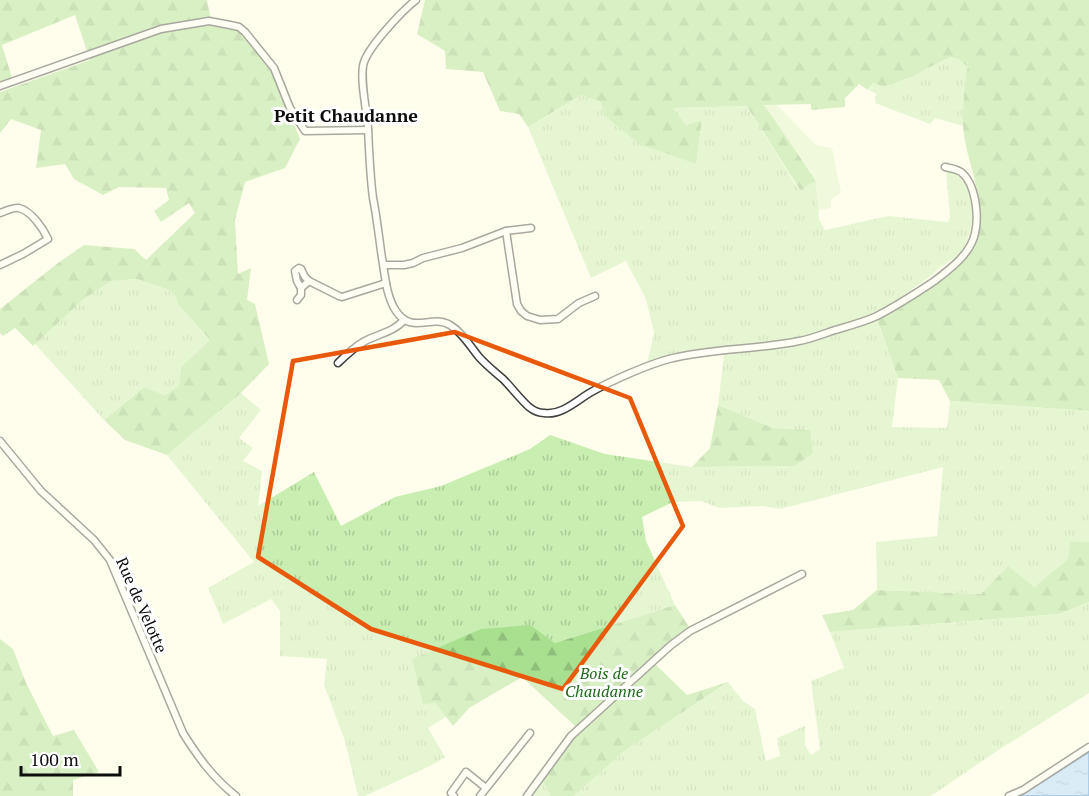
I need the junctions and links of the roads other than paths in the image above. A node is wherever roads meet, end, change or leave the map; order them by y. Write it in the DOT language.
graph roads {
  1 [pos="416,0"];
  2 [pos="0,86"];
  3 [pos="368,130"];
  4 [pos="945,167"];
  5 [pos="0,213"];
  6 [pos="531,228"];
  7 [pos="506,231"];
  8 [pos="0,265"];
  9 [pos="384,265"];
  10 [pos="309,281"];
  11 [pos="386,283"];
  12 [pos="302,288"];
  13 [pos="595,296"];
  14 [pos="297,300"];
  15 [pos="404,320"];
  16 [pos="338,363"];
  17 [pos="0,441"];
  18 [pos="802,574"];
  19 [pos="530,733"];
  20 [pos="1089,747"];
  21 [pos="486,788"];
  22 [pos="236,796"];
  23 [pos="454,796"];
  24 [pos="480,796"];
  25 [pos="527,796"];
  26 [pos="1010,796"];
  1 -- 3 [label="street"];
  2 -- 3 [label="street"];
  3 -- 9 [label="street"];
  4 -- 15 [label="street"];
  5 -- 8 [label="street"];
  6 -- 7 [label="street"];
  7 -- 9 [label="street"];
  7 -- 13 [label="street"];
  9 -- 11 [label="street"];
  10 -- 11 [label="street"];
  10 -- 12 [label="street"];
  10 -- 12 [label="street"];
  11 -- 15 [label="street"];
  12 -- 14 [label="street"];
  15 -- 16 [label="street"];
  17 -- 22 [label="street, Rue de Velotte"];
  18 -- 25 [label="street"];
  19 -- 21 [label="street"];
  20 -- 26 [label="street"];
  21 -- 23 [label="street"];
  21 -- 24 [label="street"];
}
